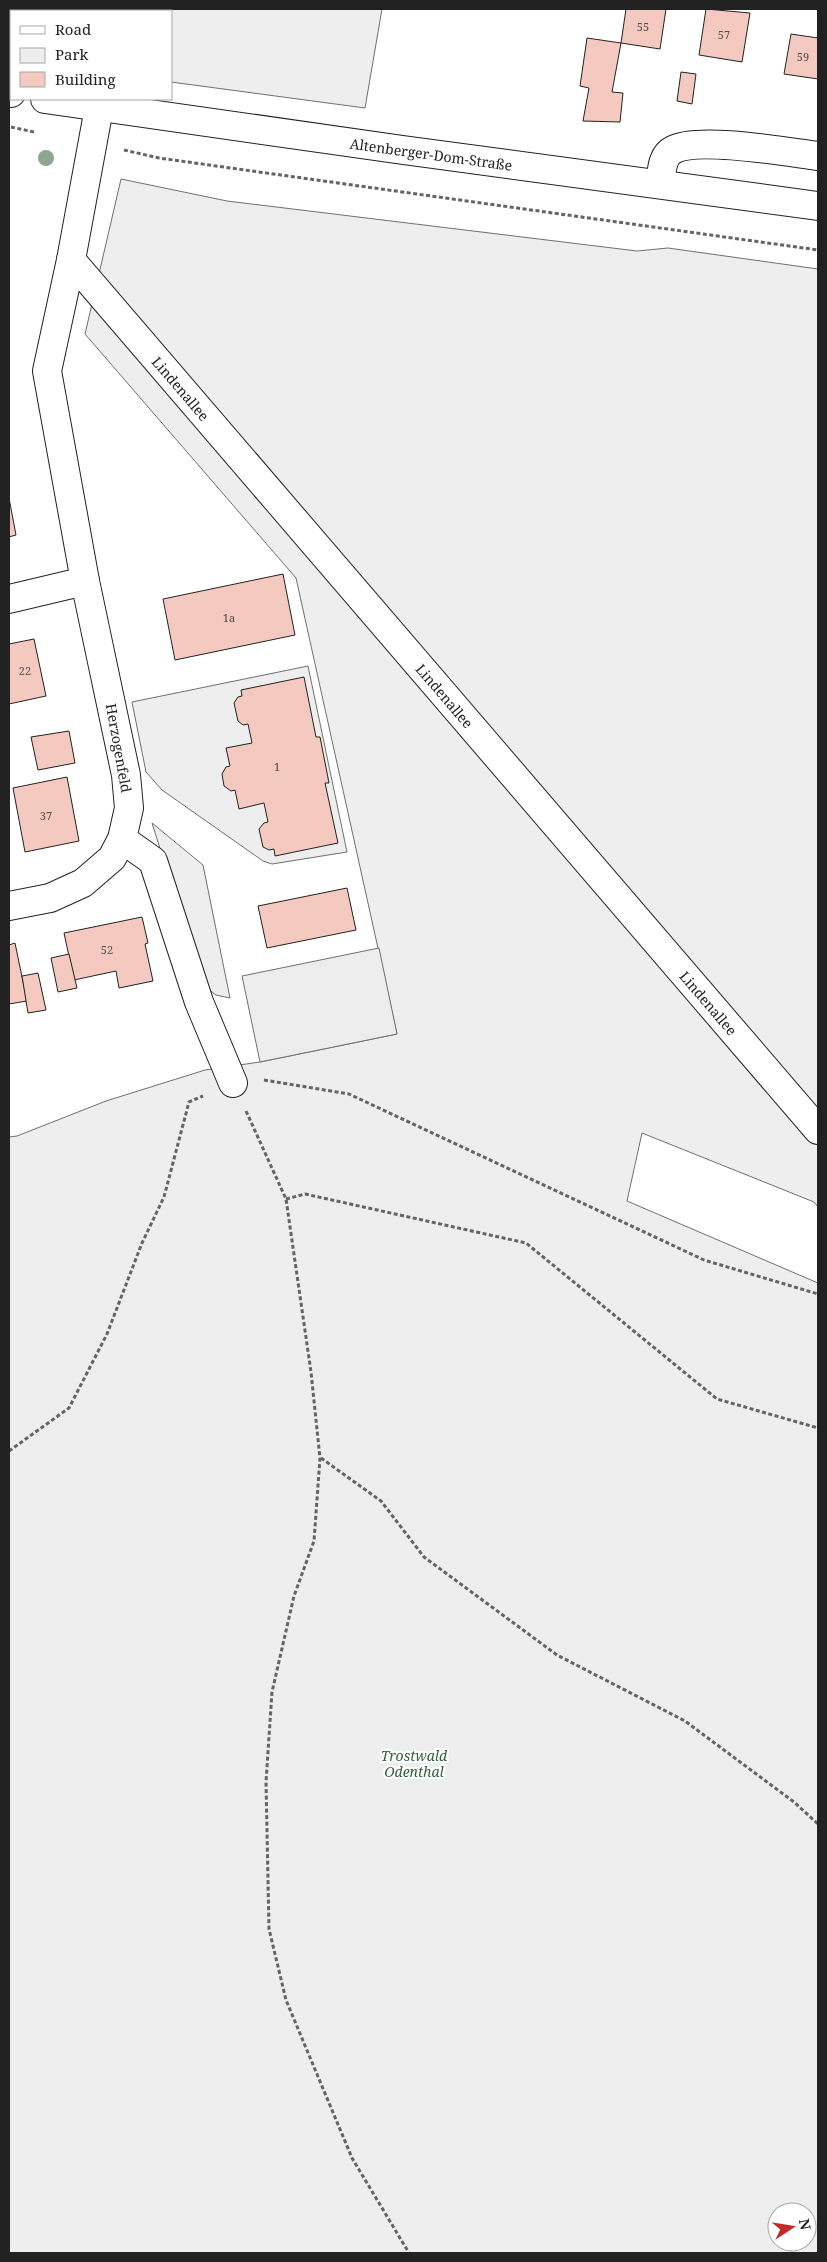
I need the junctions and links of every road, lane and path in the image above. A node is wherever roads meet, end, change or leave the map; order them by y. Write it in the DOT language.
graph roads {
  1 [pos="52,100"];
  2 [pos="99,108"];
  3 [pos="92,144"];
  4 [pos="818,156"];
  5 [pos="660,184"];
  6 [pos="818,206"];
  7 [pos="818,250"];
  8 [pos="71,260"];
  9 [pos="85,581"];
  10 [pos="9,599"];
  11 [pos="122,839"];
  12 [pos="9,906"];
  13 [pos="233,1083"];
  14 [pos="818,1130"];
  15 [pos="286,1199"];
  16 [pos="818,1294"];
  17 [pos="818,1428"];
  18 [pos="9,1451"];
  19 [pos="320,1458"];
  20 [pos="818,1824"];
  21 [pos="408,2253"];
  1 -- 2 [label="street, Altenberger-Dom-Straße"];
  2 -- 3 [label="street"];
  2 -- 5 [label="street, Altenberger-Dom-Straße"];
  3 -- 7 [label="path"];
  3 -- 8 [label="street"];
  4 -- 5 [label="street"];
  5 -- 6 [label="street, Altenberger-Dom-Straße"];
  8 -- 9 [label="street"];
  8 -- 14 [label="street, Lindenallee"];
  9 -- 10 [label="street"];
  9 -- 11 [label="street, Herzogenfeld"];
  11 -- 12 [label="street, Herzogenfeld"];
  11 -- 13 [label="street"];
  13 -- 15 [label="path"];
  13 -- 16 [label="path"];
  13 -- 18 [label="path"];
  15 -- 17 [label="path"];
  15 -- 19 [label="path"];
  19 -- 20 [label="path"];
  19 -- 21 [label="path"];
}
